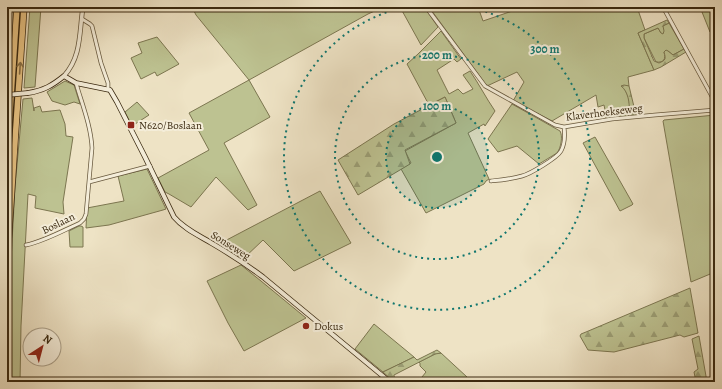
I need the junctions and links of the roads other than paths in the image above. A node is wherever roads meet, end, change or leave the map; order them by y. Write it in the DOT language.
graph roads {
  1 [pos="17,7"];
  2 [pos="24,7"];
  3 [pos="83,7"];
  4 [pos="426,7"];
  5 [pos="662,7"];
  6 [pos="82,19"];
  7 [pos="64,76"];
  8 [pos="76,82"];
  9 [pos="108,89"];
  10 [pos="7,95"];
  11 [pos="715,102"];
  12 [pos="715,110"];
  13 [pos="564,127"];
  14 [pos="7,156"];
  15 [pos="150,166"];
  16 [pos="491,181"];
  17 [pos="89,182"];
  18 [pos="26,245"];
  19 [pos="7,261"];
  20 [pos="390,382"];
  1 -- 14 [label="highway"];
  19 -- 2 [label="highway, one-way"];
  3 -- 6 [label="street"];
  4 -- 13 [label="street, Klaverhoekseweg"];
  5 -- 11 [label="street"];
  6 -- 7 [label="street"];
  6 -- 9 [label="street, Sonseweg"];
  7 -- 8 [label="main road"];
  7 -- 10 [label="main road, bridge"];
  8 -- 9 [label="main road"];
  8 -- 17 [label="street, Boslaan"];
  9 -- 15 [label="main road, Sonseweg"];
  12 -- 13 [label="street, Klaverhoekseweg"];
  13 -- 16 [label="street"];
  15 -- 17 [label="street"];
  15 -- 20 [label="main road, Sonseweg"];
  17 -- 18 [label="street, Boslaan"];
}
